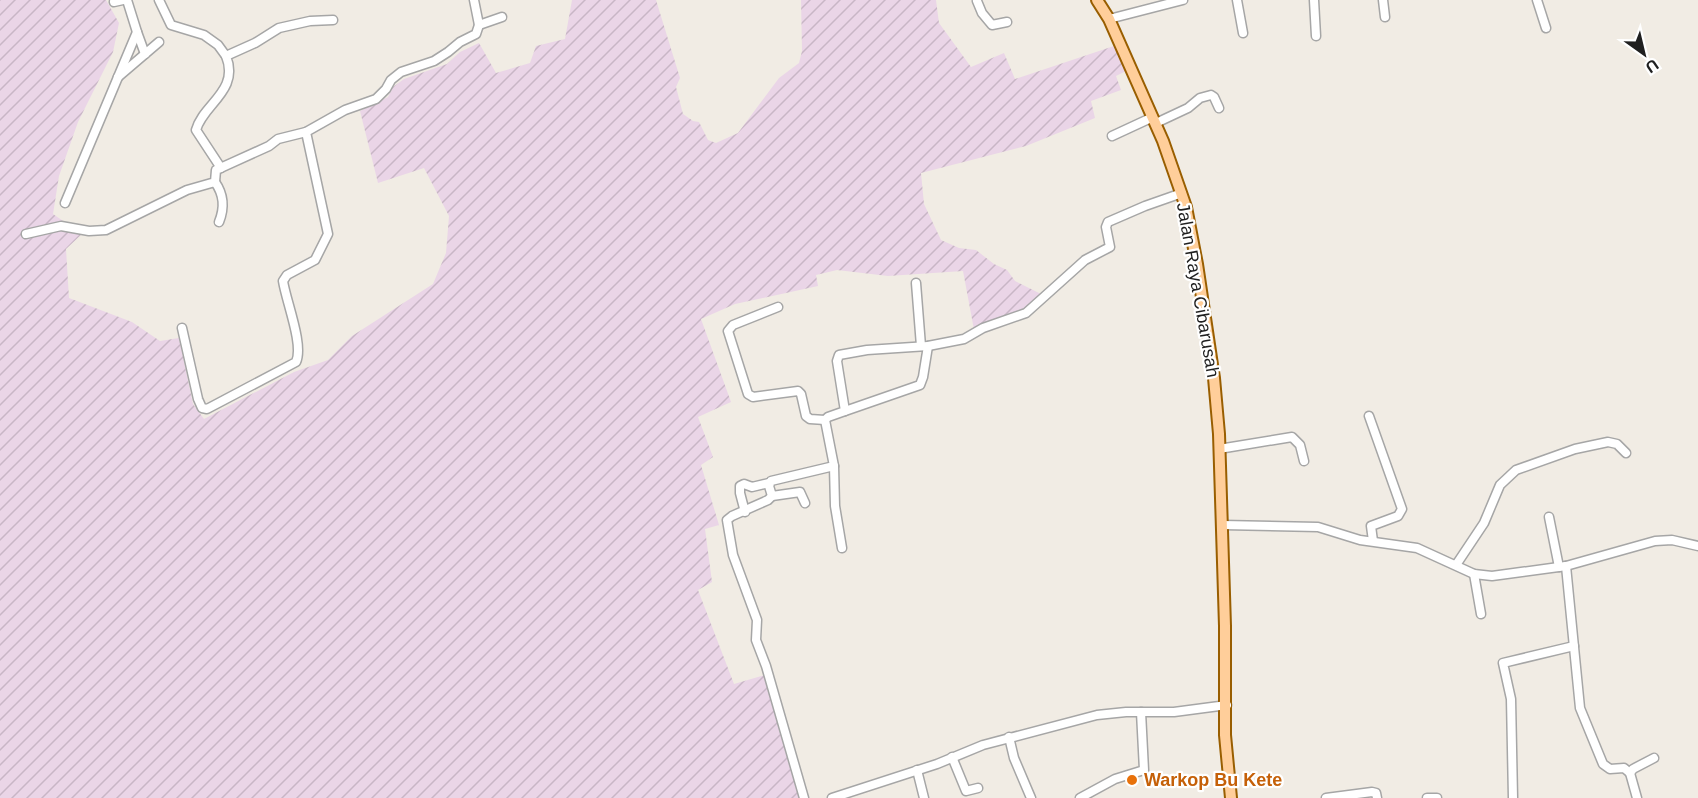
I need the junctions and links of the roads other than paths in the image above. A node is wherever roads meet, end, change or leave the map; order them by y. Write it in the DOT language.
graph roads {
  1 [pos="127,0"];
  2 [pos="159,0"];
  3 [pos="474,0"];
  4 [pos="977,0"];
  5 [pos="1097,0"];
  6 [pos="1183,0"];
  7 [pos="1237,0"];
  8 [pos="1314,0"];
  9 [pos="1383,0"];
  10 [pos="1537,0"];
  11 [pos="1385,16"];
  12 [pos="502,17"];
  13 [pos="1109,19"];
  14 [pos="333,20"];
  15 [pos="1007,22"];
  16 [pos="480,25"];
  17 [pos="1546,28"];
  18 [pos="137,33"];
  19 [pos="1243,33"];
  20 [pos="1316,36"];
  21 [pos="159,42"];
  22 [pos="146,54"];
  23 [pos="226,56"];
  24 [pos="116,79"];
  25 [pos="1219,108"];
  26 [pos="1155,120"];
  27 [pos="306,132"];
  28 [pos="1112,136"];
  29 [pos="220,168"];
  30 [pos="215,182"];
  31 [pos="1182,193"];
  32 [pos="65,203"];
  33 [pos="219,222"];
  34 [pos="26,234"];
  35 [pos="916,283"];
  36 [pos="778,307"];
  37 [pos="182,328"];
  38 [pos="924,346"];
  39 [pos="845,411"];
  40 [pos="1369,416"];
  41 [pos="825,420"];
  42 [pos="1219,448"];
  43 [pos="1626,453"];
  44 [pos="1304,461"];
  45 [pos="834,466"];
  46 [pos="769,483"];
  47 [pos="772,496"];
  48 [pos="805,503"];
  49 [pos="746,512"];
  50 [pos="1549,517"];
  51 [pos="1223,525"];
  52 [pos="1373,541"];
  53 [pos="1698,546"];
  54 [pos="842,548"];
  55 [pos="1456,565"];
  56 [pos="1562,566"];
  57 [pos="1474,574"];
  58 [pos="1481,614"];
  59 [pos="1574,646"];
  60 [pos="1226,705"];
  61 [pos="1140,712"];
  62 [pos="1009,737"];
  63 [pos="952,757"];
  64 [pos="1654,758"];
  65 [pos="917,770"];
  66 [pos="1630,773"];
  67 [pos="978,788"];
  68 [pos="968,795"];
  69 [pos="804,798"];
  70 [pos="832,798"];
  71 [pos="924,798"];
  72 [pos="1031,798"];
  73 [pos="1080,798"];
  74 [pos="1232,798"];
  75 [pos="1329,798"];
  76 [pos="1377,798"];
  77 [pos="1427,798"];
  78 [pos="1437,798"];
  79 [pos="1513,798"];
  80 [pos="1637,798"];
  1 -- 18 [label="street"];
  2 -- 23 [label="street"];
  3 -- 16 [label="street"];
  4 -- 15 [label="street"];
  5 -- 13 [label="main road, Jalan Raya Cibarusah"];
  6 -- 13 [label="street"];
  7 -- 19 [label="street"];
  8 -- 20 [label="street"];
  9 -- 11 [label="street"];
  10 -- 17 [label="street"];
  12 -- 16 [label="street"];
  13 -- 26 [label="main road, Jalan Raya Cibarusah"];
  14 -- 23 [label="street"];
  16 -- 27 [label="street"];
  18 -- 22 [label="street"];
  18 -- 24 [label="street"];
  21 -- 22 [label="street"];
  22 -- 24 [label="street"];
  23 -- 29 [label="street"];
  24 -- 32 [label="street"];
  25 -- 26 [label="street"];
  26 -- 28 [label="street"];
  26 -- 31 [label="main road, Jalan Raya Cibarusah"];
  27 -- 29 [label="street"];
  27 -- 37 [label="street"];
  29 -- 30 [label="street"];
  30 -- 33 [label="street"];
  30 -- 34 [label="street"];
  31 -- 38 [label="street"];
  31 -- 42 [label="main road, Jalan Raya Cibarusah"];
  35 -- 38 [label="street"];
  36 -- 41 [label="street"];
  38 -- 39 [label="street"];
  38 -- 39 [label="street"];
  39 -- 41 [label="street"];
  40 -- 52 [label="street"];
  41 -- 45 [label="street"];
  42 -- 44 [label="street"];
  42 -- 51 [label="main road, Jalan Raya Cibarusah"];
  43 -- 55 [label="street"];
  45 -- 46 [label="street"];
  45 -- 54 [label="street"];
  46 -- 47 [label="street"];
  46 -- 49 [label="street"];
  47 -- 48 [label="street"];
  47 -- 49 [label="street"];
  49 -- 69 [label="street"];
  50 -- 56 [label="street"];
  51 -- 52 [label="street"];
  51 -- 60 [label="main road, Jalan Raya Cibarusah"];
  52 -- 55 [label="street"];
  53 -- 56 [label="street"];
  55 -- 57 [label="street"];
  56 -- 57 [label="street"];
  56 -- 59 [label="street"];
  57 -- 58 [label="street"];
  59 -- 66 [label="street"];
  59 -- 79 [label="street"];
  60 -- 61 [label="street"];
  60 -- 74 [label="main road, Jalan Raya Cibarusah"];
  61 -- 62 [label="street"];
  61 -- 73 [label="street"];
  62 -- 63 [label="street"];
  62 -- 72 [label="street"];
  63 -- 65 [label="street"];
  63 -- 68 [label="street"];
  64 -- 66 [label="street"];
  65 -- 70 [label="street"];
  65 -- 71 [label="street"];
  66 -- 80 [label="street"];
  67 -- 68 [label="street"];
  75 -- 76 [label="street"];
  77 -- 78 [label="street"];
}
